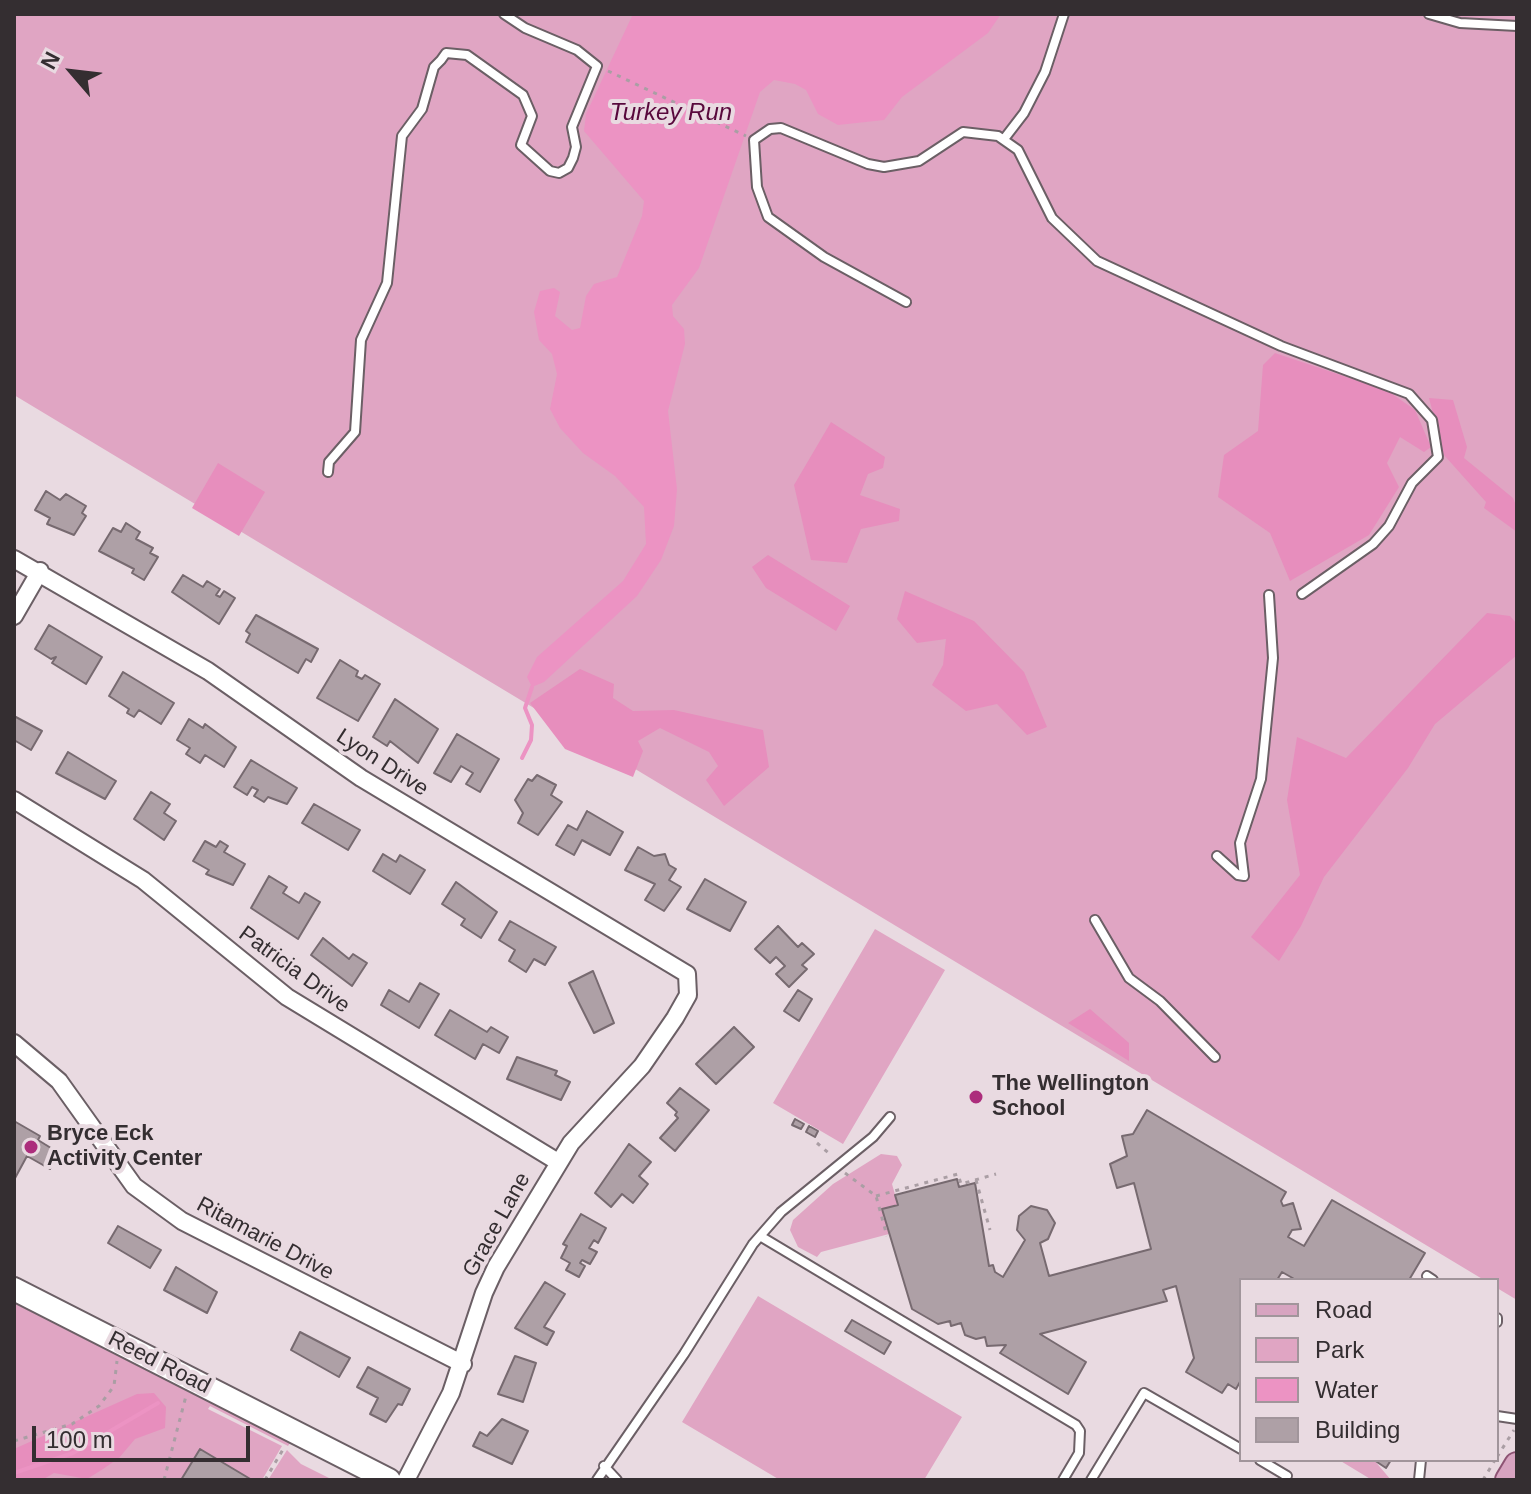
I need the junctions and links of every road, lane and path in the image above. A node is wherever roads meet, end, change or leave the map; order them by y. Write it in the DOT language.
graph roads {
  1 [pos="504,14"];
  2 [pos="1064,14"];
  3 [pos="1429,14"];
  4 [pos="1517,26"];
  5 [pos="597,66"];
  6 [pos="1004,139"];
  7 [pos="754,140"];
  8 [pos="906,302"];
  9 [pos="328,472"];
  10 [pos="14,559"];
  11 [pos="40,571"];
  12 [pos="1302,594"];
  13 [pos="1269,595"];
  14 [pos="14,616"];
  15 [pos="14,800"];
  16 [pos="1217,856"];
  17 [pos="1095,920"];
  18 [pos="675,1018"];
  19 [pos="14,1043"];
  20 [pos="1215,1057"];
  21 [pos="890,1117"];
  22 [pos="817,1143"];
  23 [pos="833,1156"];
  24 [pos="558,1162"];
  25 [pos="842,1170"];
  26 [pos="996,1174"];
  27 [pos="976,1180"];
  28 [pos="876,1196"];
  29 [pos="990,1230"];
  30 [pos="760,1236"];
  31 [pos="887,1236"];
  32 [pos="14,1289"];
  33 [pos="117,1361"];
  34 [pos="463,1364"];
  35 [pos="186,1396"];
  36 [pos="1517,1422"];
  37 [pos="14,1441"];
  38 [pos="285,1446"];
  39 [pos="1239,1448"];
  40 [pos="1499,1454"];
  41 [pos="1263,1462"];
  42 [pos="1494,1462"];
  43 [pos="1517,1465"];
  44 [pos="604,1466"];
  45 [pos="164,1480"];
  46 [pos="265,1480"];
  47 [pos="389,1480"];
  48 [pos="406,1480"];
  49 [pos="597,1480"];
  50 [pos="617,1480"];
  51 [pos="1063,1480"];
  52 [pos="1091,1480"];
  53 [pos="1285,1480"];
  54 [pos="1483,1480"];
  55 [pos="1508,1480"];
  1 -- 5 [label="lane"];
  2 -- 6 [label="lane"];
  3 -- 4 [label="lane"];
  5 -- 7 [label="path"];
  5 -- 9 [label="lane"];
  6 -- 7 [label="lane"];
  6 -- 12 [label="lane"];
  7 -- 8 [label="lane"];
  10 -- 11 [label="street, Lyon Drive"];
  11 -- 14 [label="street"];
  11 -- 18 [label="street, Lyon Drive"];
  13 -- 16 [label="lane"];
  15 -- 24 [label="street, Patricia Drive"];
  17 -- 20 [label="lane"];
  18 -- 24 [label="street, Grace Lane"];
  19 -- 34 [label="street, Ritamarie Drive"];
  21 -- 30 [label="lane"];
  22 -- 23 [label="path"];
  24 -- 34 [label="street, Grace Lane"];
  25 -- 28 [label="path"];
  26 -- 27 [label="path"];
  27 -- 28 [label="path"];
  27 -- 29 [label="path"];
  28 -- 31 [label="path"];
  30 -- 44 [label="lane"];
  30 -- 51 [label="lane"];
  32 -- 47 [label="main road, Reed Road"];
  33 -- 37 [label="path"];
  34 -- 48 [label="street, Grace Lane"];
  35 -- 45 [label="path"];
  36 -- 40 [label="path"];
  38 -- 46 [label="path"];
  39 -- 52 [label="lane"];
  41 -- 53 [label="lane"];
  42 -- 54 [label="path"];
  43 -- 55 [label="main road"];
  44 -- 49 [label="lane"];
  44 -- 50 [label="lane"];
}
